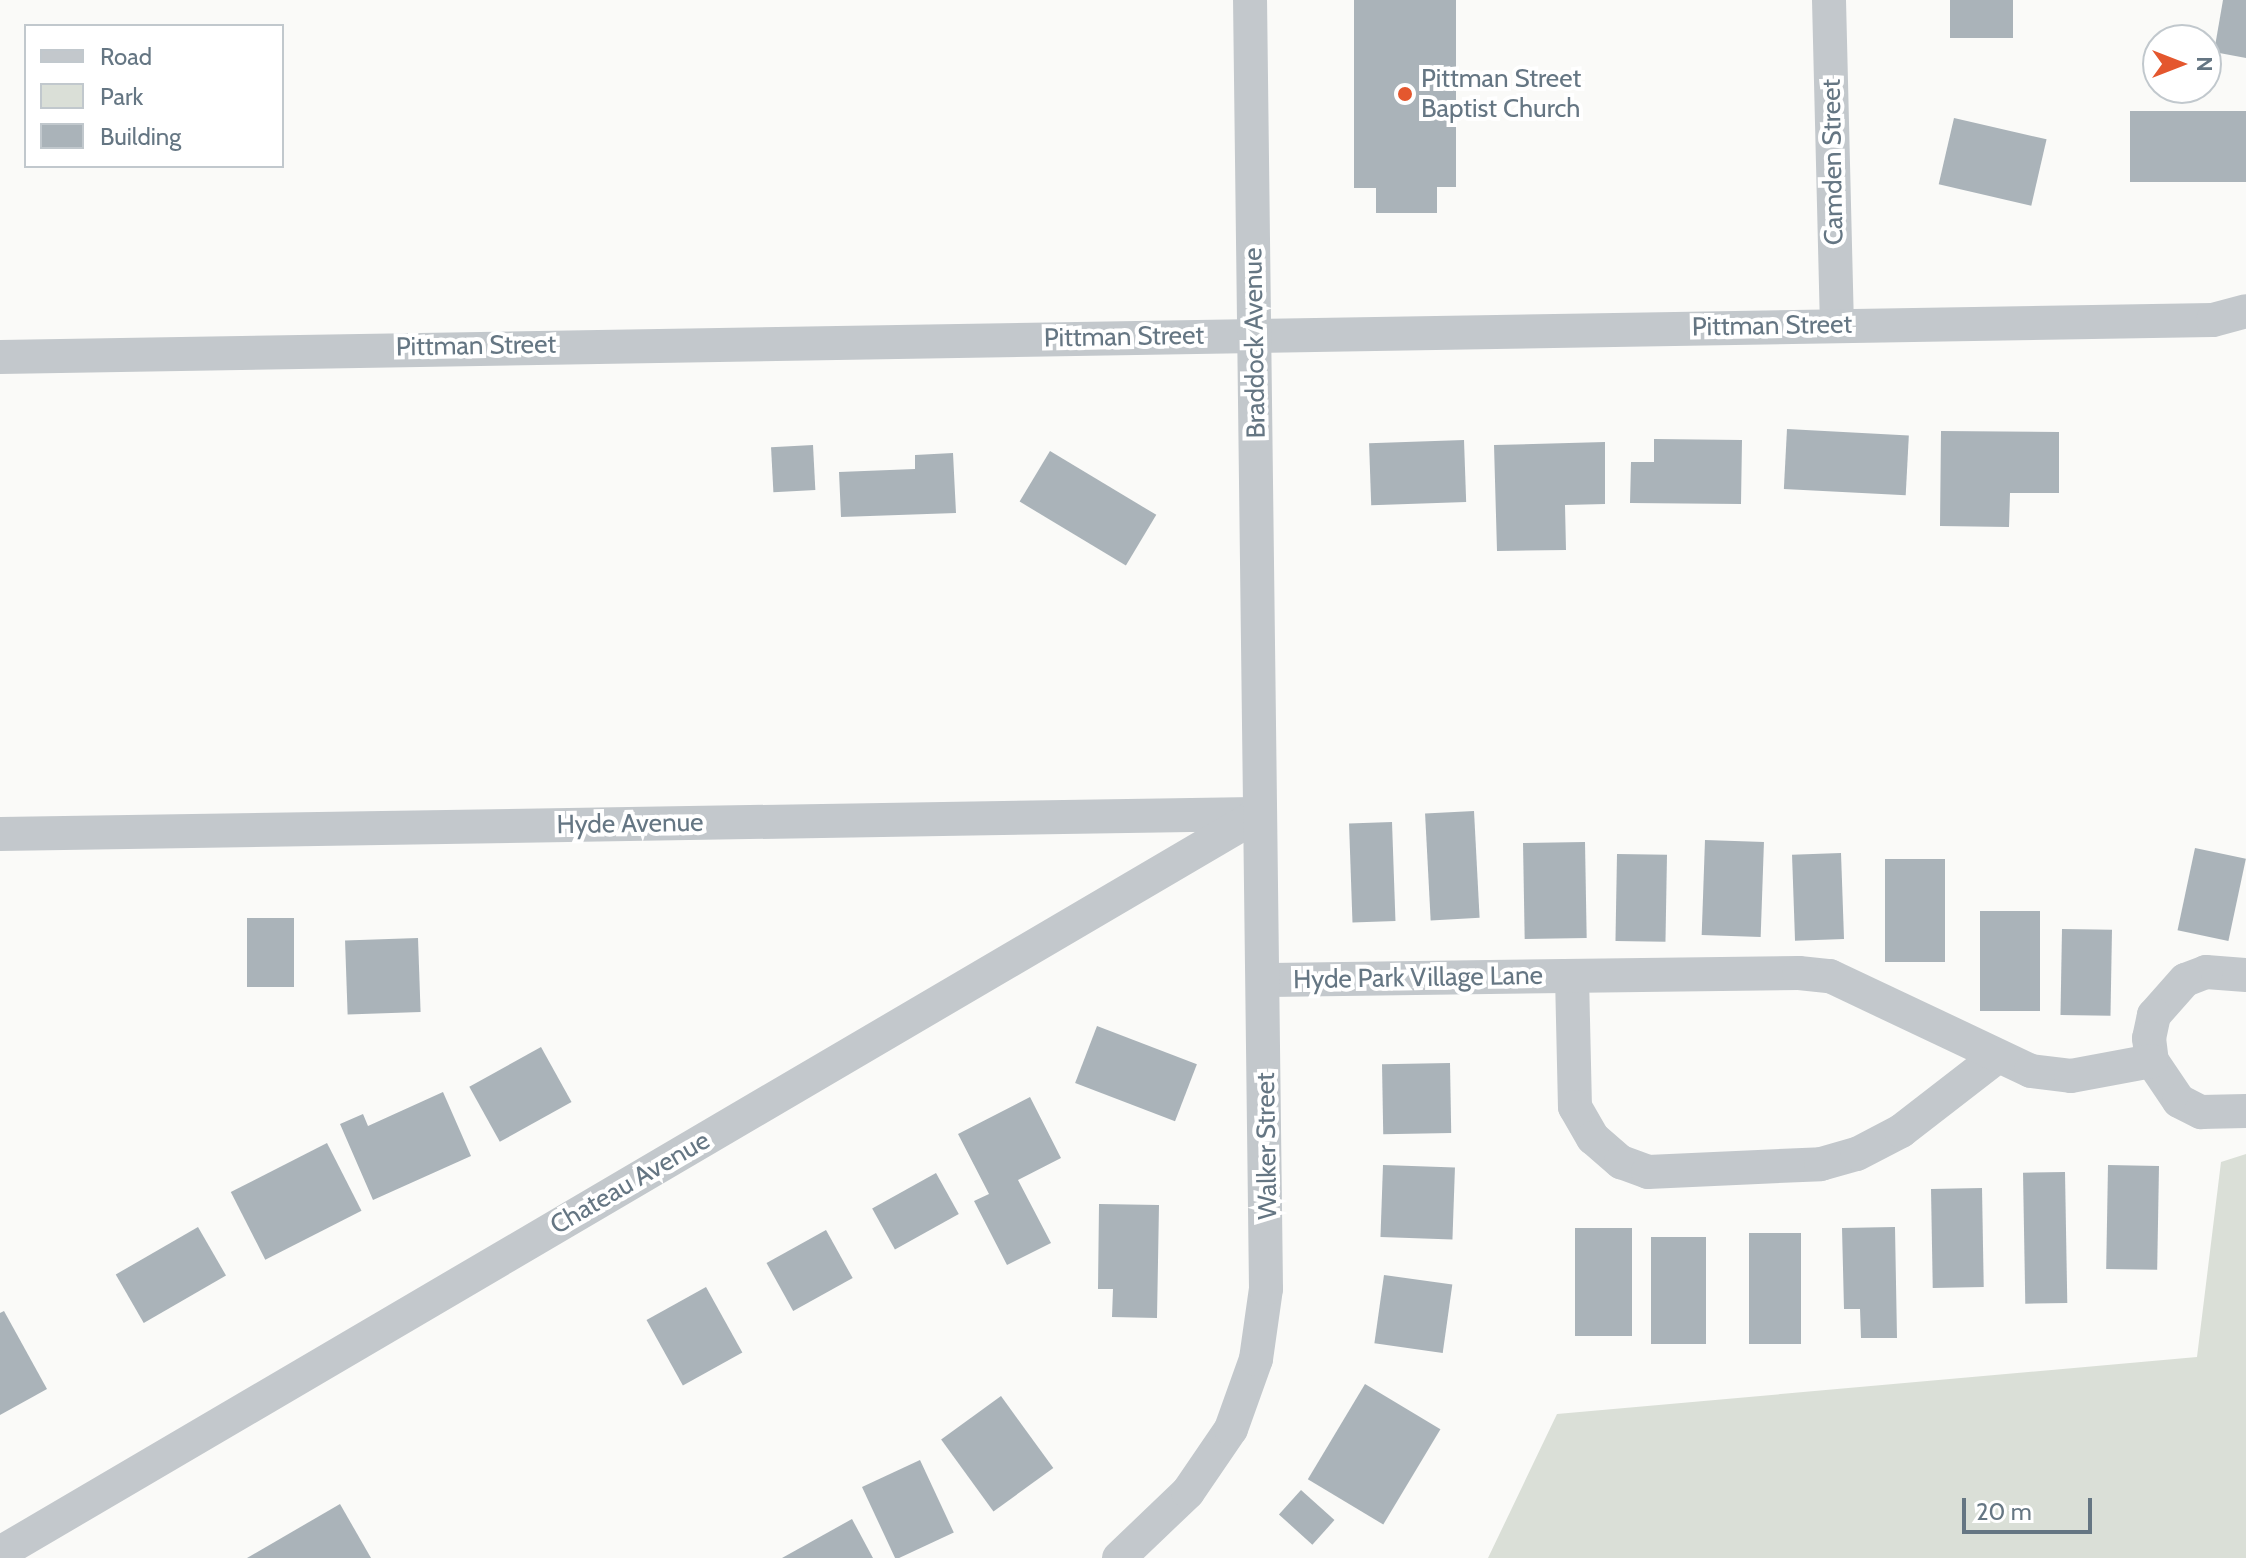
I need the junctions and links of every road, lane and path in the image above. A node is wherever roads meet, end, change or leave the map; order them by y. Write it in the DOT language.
graph roads {
  1 [pos="1250,0"];
  2 [pos="1829,0"];
  3 [pos="2246,311"];
  4 [pos="1837,325"];
  5 [pos="1254,335"];
  6 [pos="0,357"];
  7 [pos="1261,686"];
  8 [pos="1259,814"];
  9 [pos="0,834"];
  10 [pos="2246,975"];
  11 [pos="1572,976"];
  12 [pos="1264,980"];
  13 [pos="1993,1060"];
  14 [pos="2152,1061"];
  15 [pos="2246,1111"];
  16 [pos="0,1553"];
  17 [pos="1119,1558"];
  1 -- 5 [label="street, Braddock Avenue"];
  2 -- 4 [label="street, Camden Street"];
  3 -- 4 [label="street, Pittman Street"];
  4 -- 5 [label="street, Pittman Street"];
  5 -- 6 [label="street, Pittman Street"];
  5 -- 7 [label="street, Braddock Avenue"];
  7 -- 8 [label="street, Walker Street"];
  8 -- 9 [label="street, Hyde Avenue"];
  8 -- 12 [label="street, Walker Street"];
  8 -- 16 [label="street, Chateau Avenue"];
  10 -- 14 [label="street"];
  11 -- 12 [label="street, Hyde Park Village Lane"];
  11 -- 13 [label="street, Hyde Park Village Lane"];
  11 -- 13 [label="street, Hyde Park Village Lane"];
  12 -- 17 [label="street, Walker Street"];
  13 -- 14 [label="street, Hyde Park Village Lane"];
  14 -- 15 [label="street"];
}
